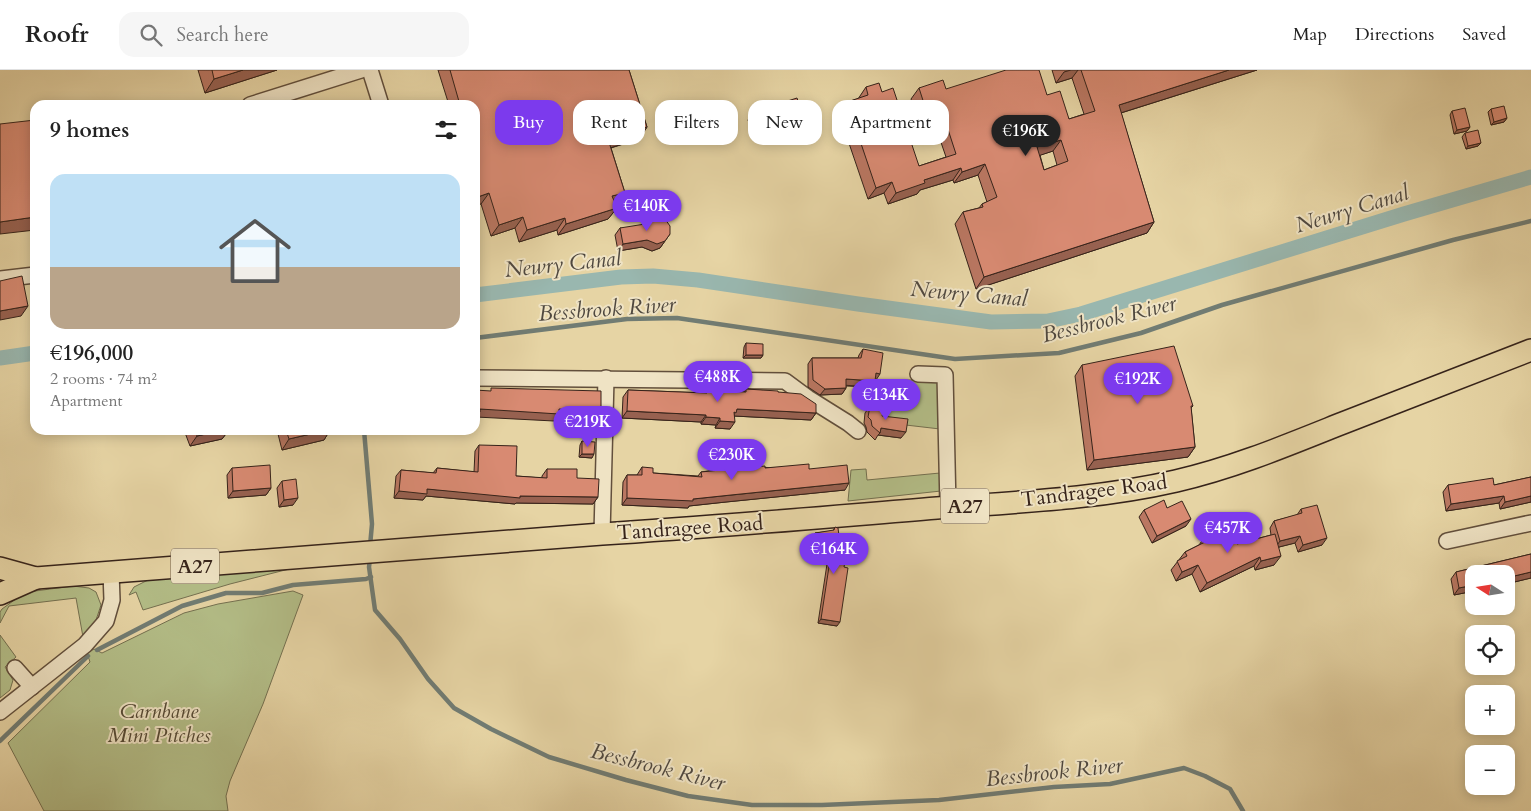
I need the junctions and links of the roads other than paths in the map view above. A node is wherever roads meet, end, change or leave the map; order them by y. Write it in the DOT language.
graph roads {
  1 [pos="361,70"];
  2 [pos="370,70"];
  3 [pos="266,100"];
  4 [pos="379,100"];
  5 [pos="30,276"];
  6 [pos="0,279"];
  7 [pos="1531,350"];
  8 [pos="918,374"];
  9 [pos="480,378"];
  10 [pos="606,378"];
  11 [pos="858,431"];
  12 [pos="948,508"];
  13 [pos="1531,523"];
  14 [pos="602,534"];
  15 [pos="1447,541"];
  16 [pos="0,568"];
  17 [pos="111,572"];
  18 [pos="36,578"];
  19 [pos="0,594"];
  20 [pos="15,668"];
  21 [pos="32,687"];
  22 [pos="0,712"];
  1 -- 3 [label="street"];
  2 -- 4 [label="street"];
  5 -- 6 [label="street"];
  7 -- 12 [label="highway, Tandragee Road / A27"];
  8 -- 12 [label="street"];
  9 -- 10 [label="street"];
  10 -- 11 [label="street"];
  10 -- 14 [label="street"];
  12 -- 14 [label="highway, Tandragee Road / A27"];
  13 -- 15 [label="street"];
  14 -- 17 [label="highway, Tandragee Road / A27"];
  16 -- 18 [label="highway, Tandragee Road / A27"];
  17 -- 18 [label="highway, Tandragee Road / A27"];
  17 -- 21 [label="street"];
  18 -- 19 [label="highway, Tandragee Road / A27"];
  20 -- 21 [label="street"];
  21 -- 22 [label="street"];
}
